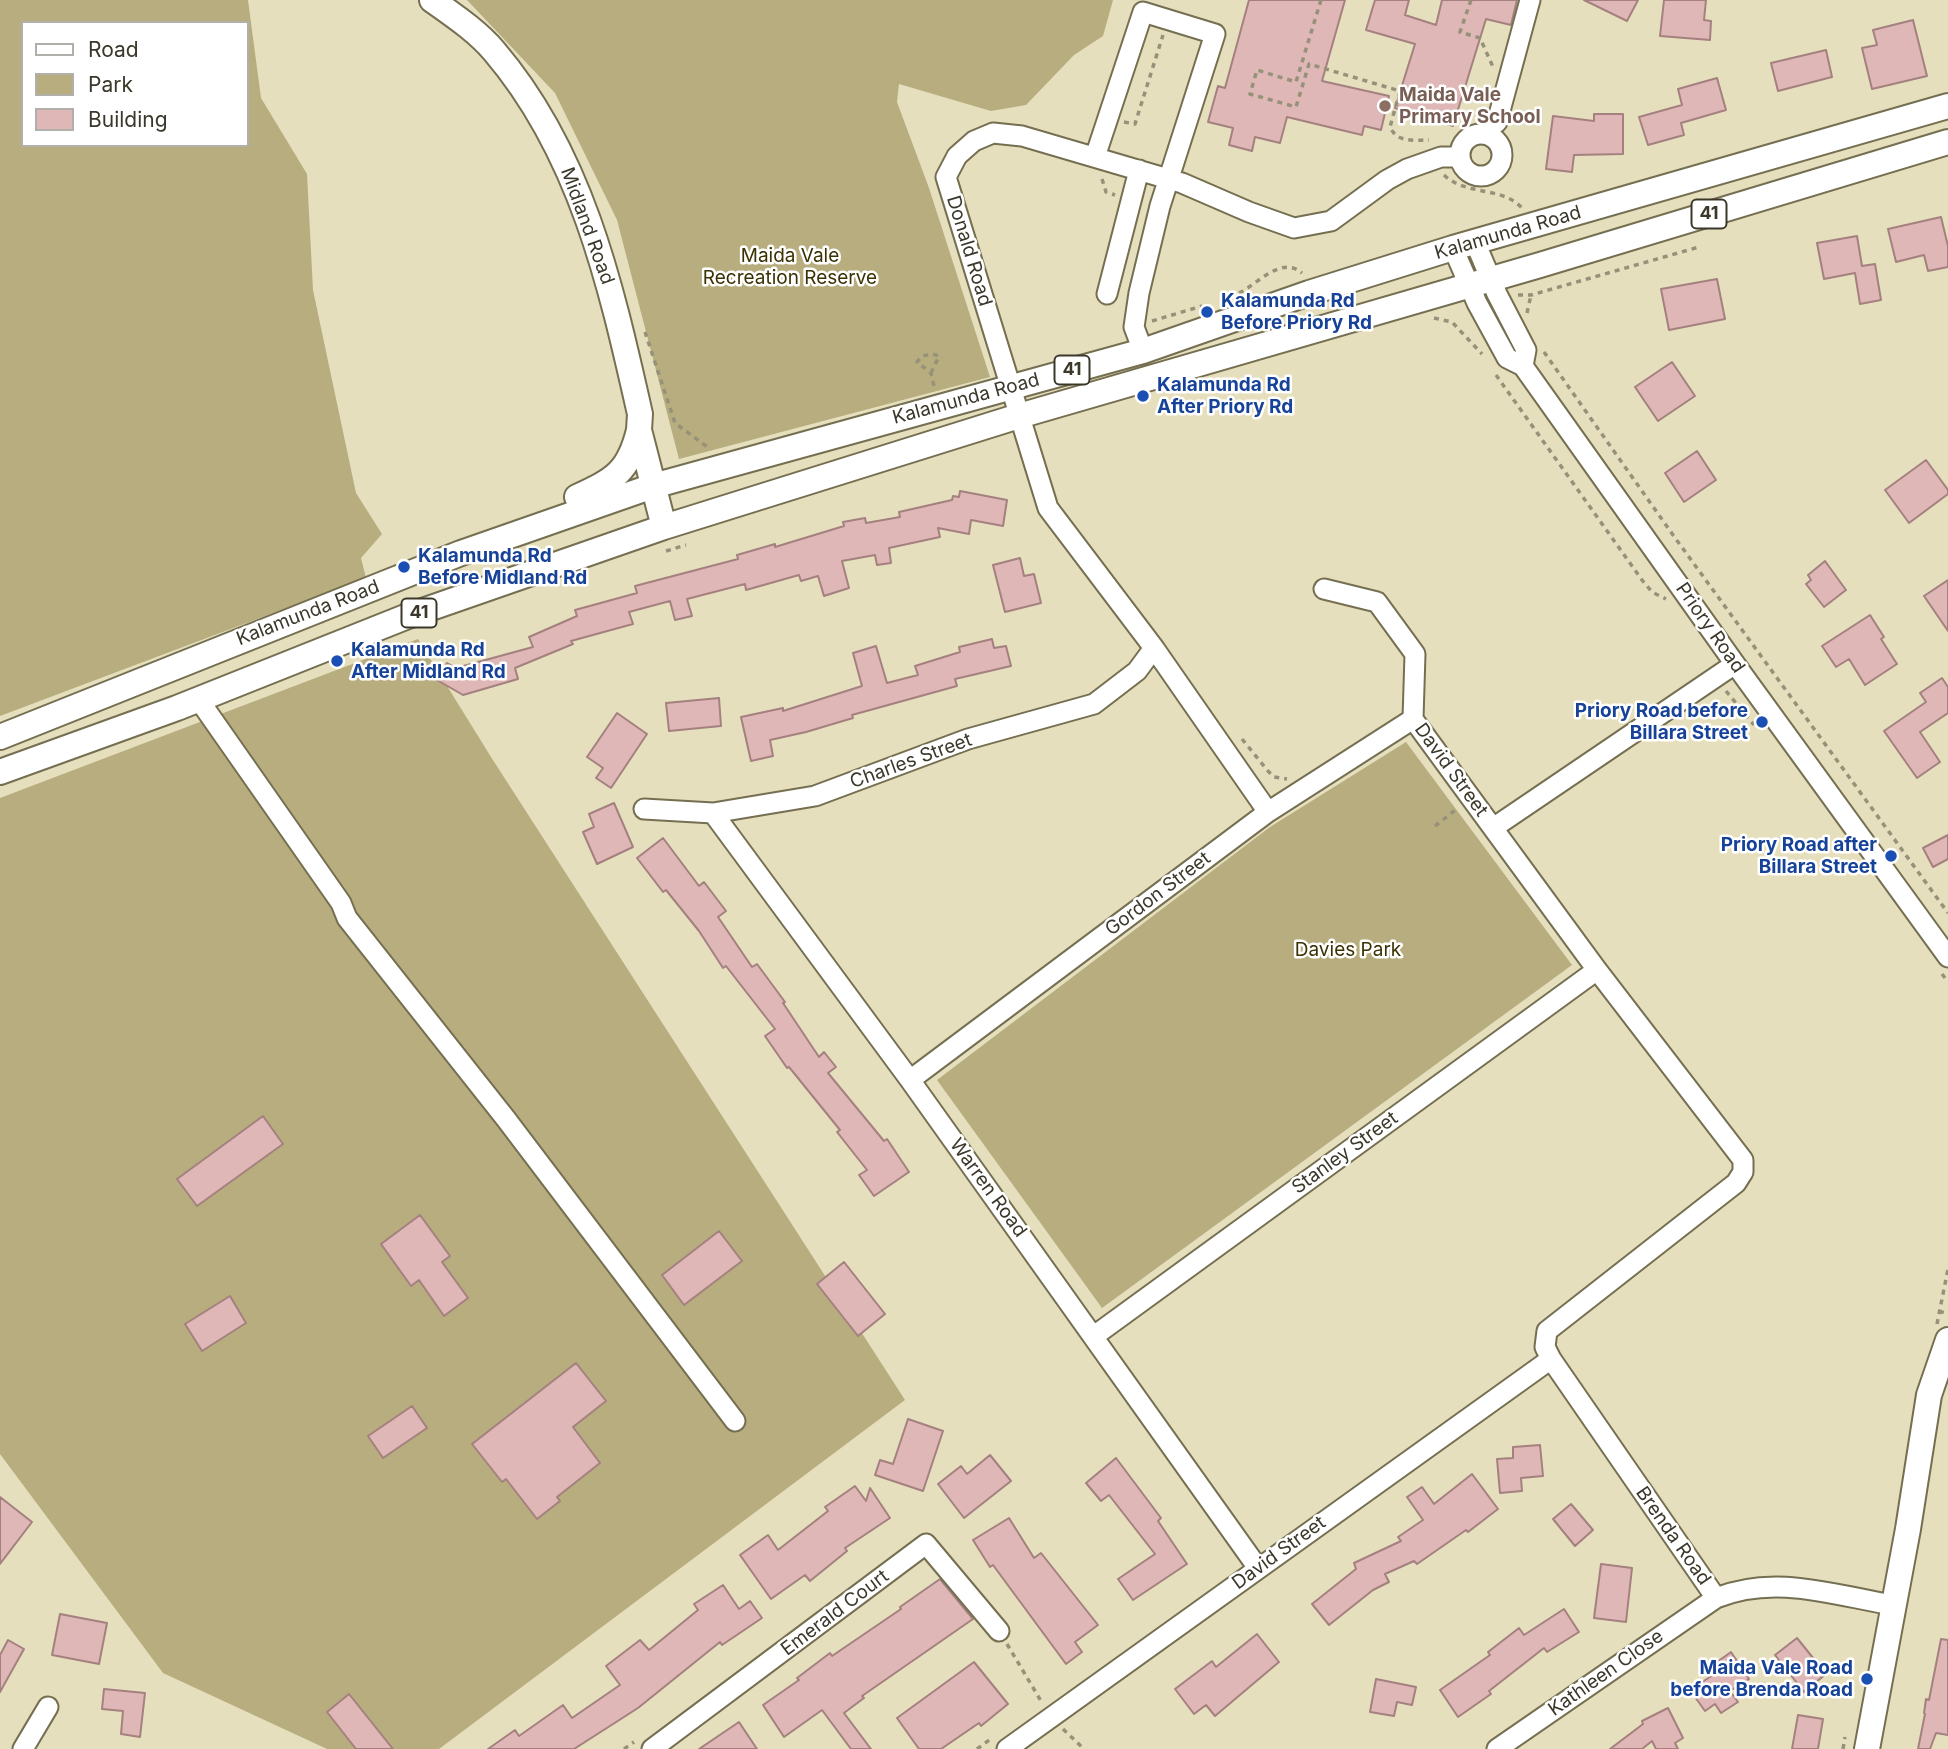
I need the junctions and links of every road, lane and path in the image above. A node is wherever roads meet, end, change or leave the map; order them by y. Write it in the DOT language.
graph roads {
  1 [pos="432,0"];
  2 [pos="1321,0"];
  3 [pos="1471,0"];
  4 [pos="1530,0"];
  5 [pos="1168,20"];
  6 [pos="1496,74"];
  7 [pos="1948,106"];
  8 [pos="1117,120"];
  9 [pos="1484,134"];
  10 [pos="1948,142"];
  11 [pos="1450,157"];
  12 [pos="1101,159"];
  13 [pos="1139,170"];
  14 [pos="1170,179"];
  15 [pos="1132,199"];
  16 [pos="1526,218"];
  17 [pos="1464,245"];
  18 [pos="1699,247"];
  19 [pos="1305,280"];
  20 [pos="1480,283"];
  21 [pos="1547,291"];
  22 [pos="1107,294"];
  23 [pos="1531,295"];
  24 [pos="1234,296"];
  25 [pos="1207,304"];
  26 [pos="1527,314"];
  27 [pos="1433,318"];
  28 [pos="1147,323"];
  29 [pos="642,324"];
  30 [pos="1540,346"];
  31 [pos="1143,351"];
  32 [pos="1482,355"];
  33 [pos="1490,366"];
  34 [pos="931,373"];
  35 [pos="1011,387"];
  36 [pos="934,388"];
  37 [pos="1019,416"];
  38 [pos="640,422"];
  39 [pos="715,453"];
  40 [pos="659,484"];
  41 [pos="671,525"];
  42 [pos="461,553"];
  43 [pos="1324,589"];
  44 [pos="1670,601"];
  45 [pos="1154,648"];
  46 [pos="1735,664"];
  47 [pos="1715,677"];
  48 [pos="199,700"];
  49 [pos="1413,719"];
  50 [pos="1759,731"];
  51 [pos="0,737"];
  52 [pos="0,772"];
  53 [pos="644,809"];
  54 [pos="1268,812"];
  55 [pos="713,813"];
  56 [pos="1493,828"];
  57 [pos="1948,913"];
  58 [pos="1944,964"];
  59 [pos="1597,970"];
  60 [pos="1948,982"];
  61 [pos="910,1080"];
  62 [pos="1948,1269"];
  63 [pos="1948,1314"];
  64 [pos="1094,1336"];
  65 [pos="1948,1340"];
  66 [pos="1551,1359"];
  67 [pos="1948,1388"];
  68 [pos="735,1421"];
  69 [pos="1908,1529"];
  70 [pos="1258,1568"];
  71 [pos="1716,1598"];
  72 [pos="1893,1605"];
  73 [pos="999,1631"];
  74 [pos="48,1707"];
  75 [pos="1051,1717"];
  76 [pos="1003,1741"];
  77 [pos="23,1749"];
  78 [pos="652,1749"];
  79 [pos="977,1749"];
  80 [pos="1084,1749"];
  81 [pos="1497,1749"];
  82 [pos="1867,1749"];
  1 -- 38 [label="main road, Midland Road"];
  2 -- 11 [label="path"];
  3 -- 6 [label="path"];
  4 -- 9 [label="street"];
  5 -- 8 [label="path"];
  5 -- 12 [label="street"];
  5 -- 14 [label="street"];
  7 -- 17 [label="main road, Kalamunda Road / 41"];
  9 -- 11 [label="street"];
  9 -- 11 [label="street"];
  10 -- 20 [label="main road, Kalamunda Road / 41"];
  11 -- 14 [label="street, Donald Road"];
  11 -- 16 [label="path"];
  12 -- 13 [label="street, Donald Road"];
  12 -- 15 [label="path"];
  12 -- 35 [label="street, Donald Road"];
  13 -- 14 [label="street, Donald Road"];
  13 -- 15 [label="street"];
  14 -- 31 [label="street"];
  15 -- 22 [label="street"];
  17 -- 20 [label="street, Priory Road"];
  17 -- 31 [label="main road, Kalamunda Road / 41"];
  18 -- 21 [label="path"];
  19 -- 24 [label="path"];
  20 -- 37 [label="main road, Kalamunda Road / 41"];
  20 -- 46 [label="street, Priory Road"];
  23 -- 26 [label="path"];
  25 -- 28 [label="path"];
  27 -- 32 [label="path"];
  29 -- 39 [label="path"];
  30 -- 57 [label="path"];
  31 -- 35 [label="main road, Kalamunda Road / 41"];
  33 -- 44 [label="path"];
  34 -- 34 [label="path"];
  34 -- 36 [label="path"];
  35 -- 37 [label="street, Donald Road"];
  35 -- 40 [label="main road, Kalamunda Road / 41"];
  37 -- 41 [label="main road, Kalamunda Road / 41"];
  37 -- 45 [label="street, Donald Road"];
  38 -- 40 [label="main road, Midland Road"];
  38 -- 42 [label="main road"];
  40 -- 41 [label="main road, Midland Road"];
  40 -- 42 [label="main road, Kalamunda Road / 41"];
  41 -- 48 [label="main road, Kalamunda Road / 41"];
  42 -- 51 [label="main road, Kalamunda Road / 41"];
  43 -- 49 [label="street, David Street"];
  45 -- 54 [label="street, Donald Road"];
  45 -- 55 [label="street, Charles Street"];
  46 -- 47 [label="street"];
  46 -- 58 [label="street, Priory Road"];
  47 -- 50 [label="path"];
  47 -- 56 [label="street"];
  48 -- 52 [label="main road, Kalamunda Road / 41"];
  48 -- 68 [label="street"];
  49 -- 54 [label="street, Gordon Street"];
  49 -- 56 [label="street, David Street"];
  53 -- 55 [label="street, Charles Street"];
  54 -- 61 [label="street, Gordon Street"];
  55 -- 61 [label="street, Warren Road"];
  56 -- 59 [label="street, David Street"];
  58 -- 60 [label="path"];
  59 -- 64 [label="street, Stanley Street"];
  59 -- 66 [label="street, David Street"];
  61 -- 64 [label="street, Warren Road"];
  62 -- 63 [label="path"];
  64 -- 70 [label="street, Warren Road"];
  65 -- 69 [label="main road"];
  66 -- 70 [label="street, David Street"];
  66 -- 71 [label="street, Brenda Road"];
  67 -- 69 [label="main road"];
  69 -- 72 [label="main road"];
  70 -- 75 [label="street, David Street"];
  71 -- 72 [label="street, Brenda Road"];
  71 -- 81 [label="street, Kathleen Close"];
  72 -- 82 [label="main road"];
  73 -- 75 [label="path"];
  73 -- 78 [label="street, Emerald Court"];
  74 -- 77 [label="street"];
  75 -- 76 [label="street, David Street"];
  75 -- 80 [label="path"];
  76 -- 79 [label="path"];
}
